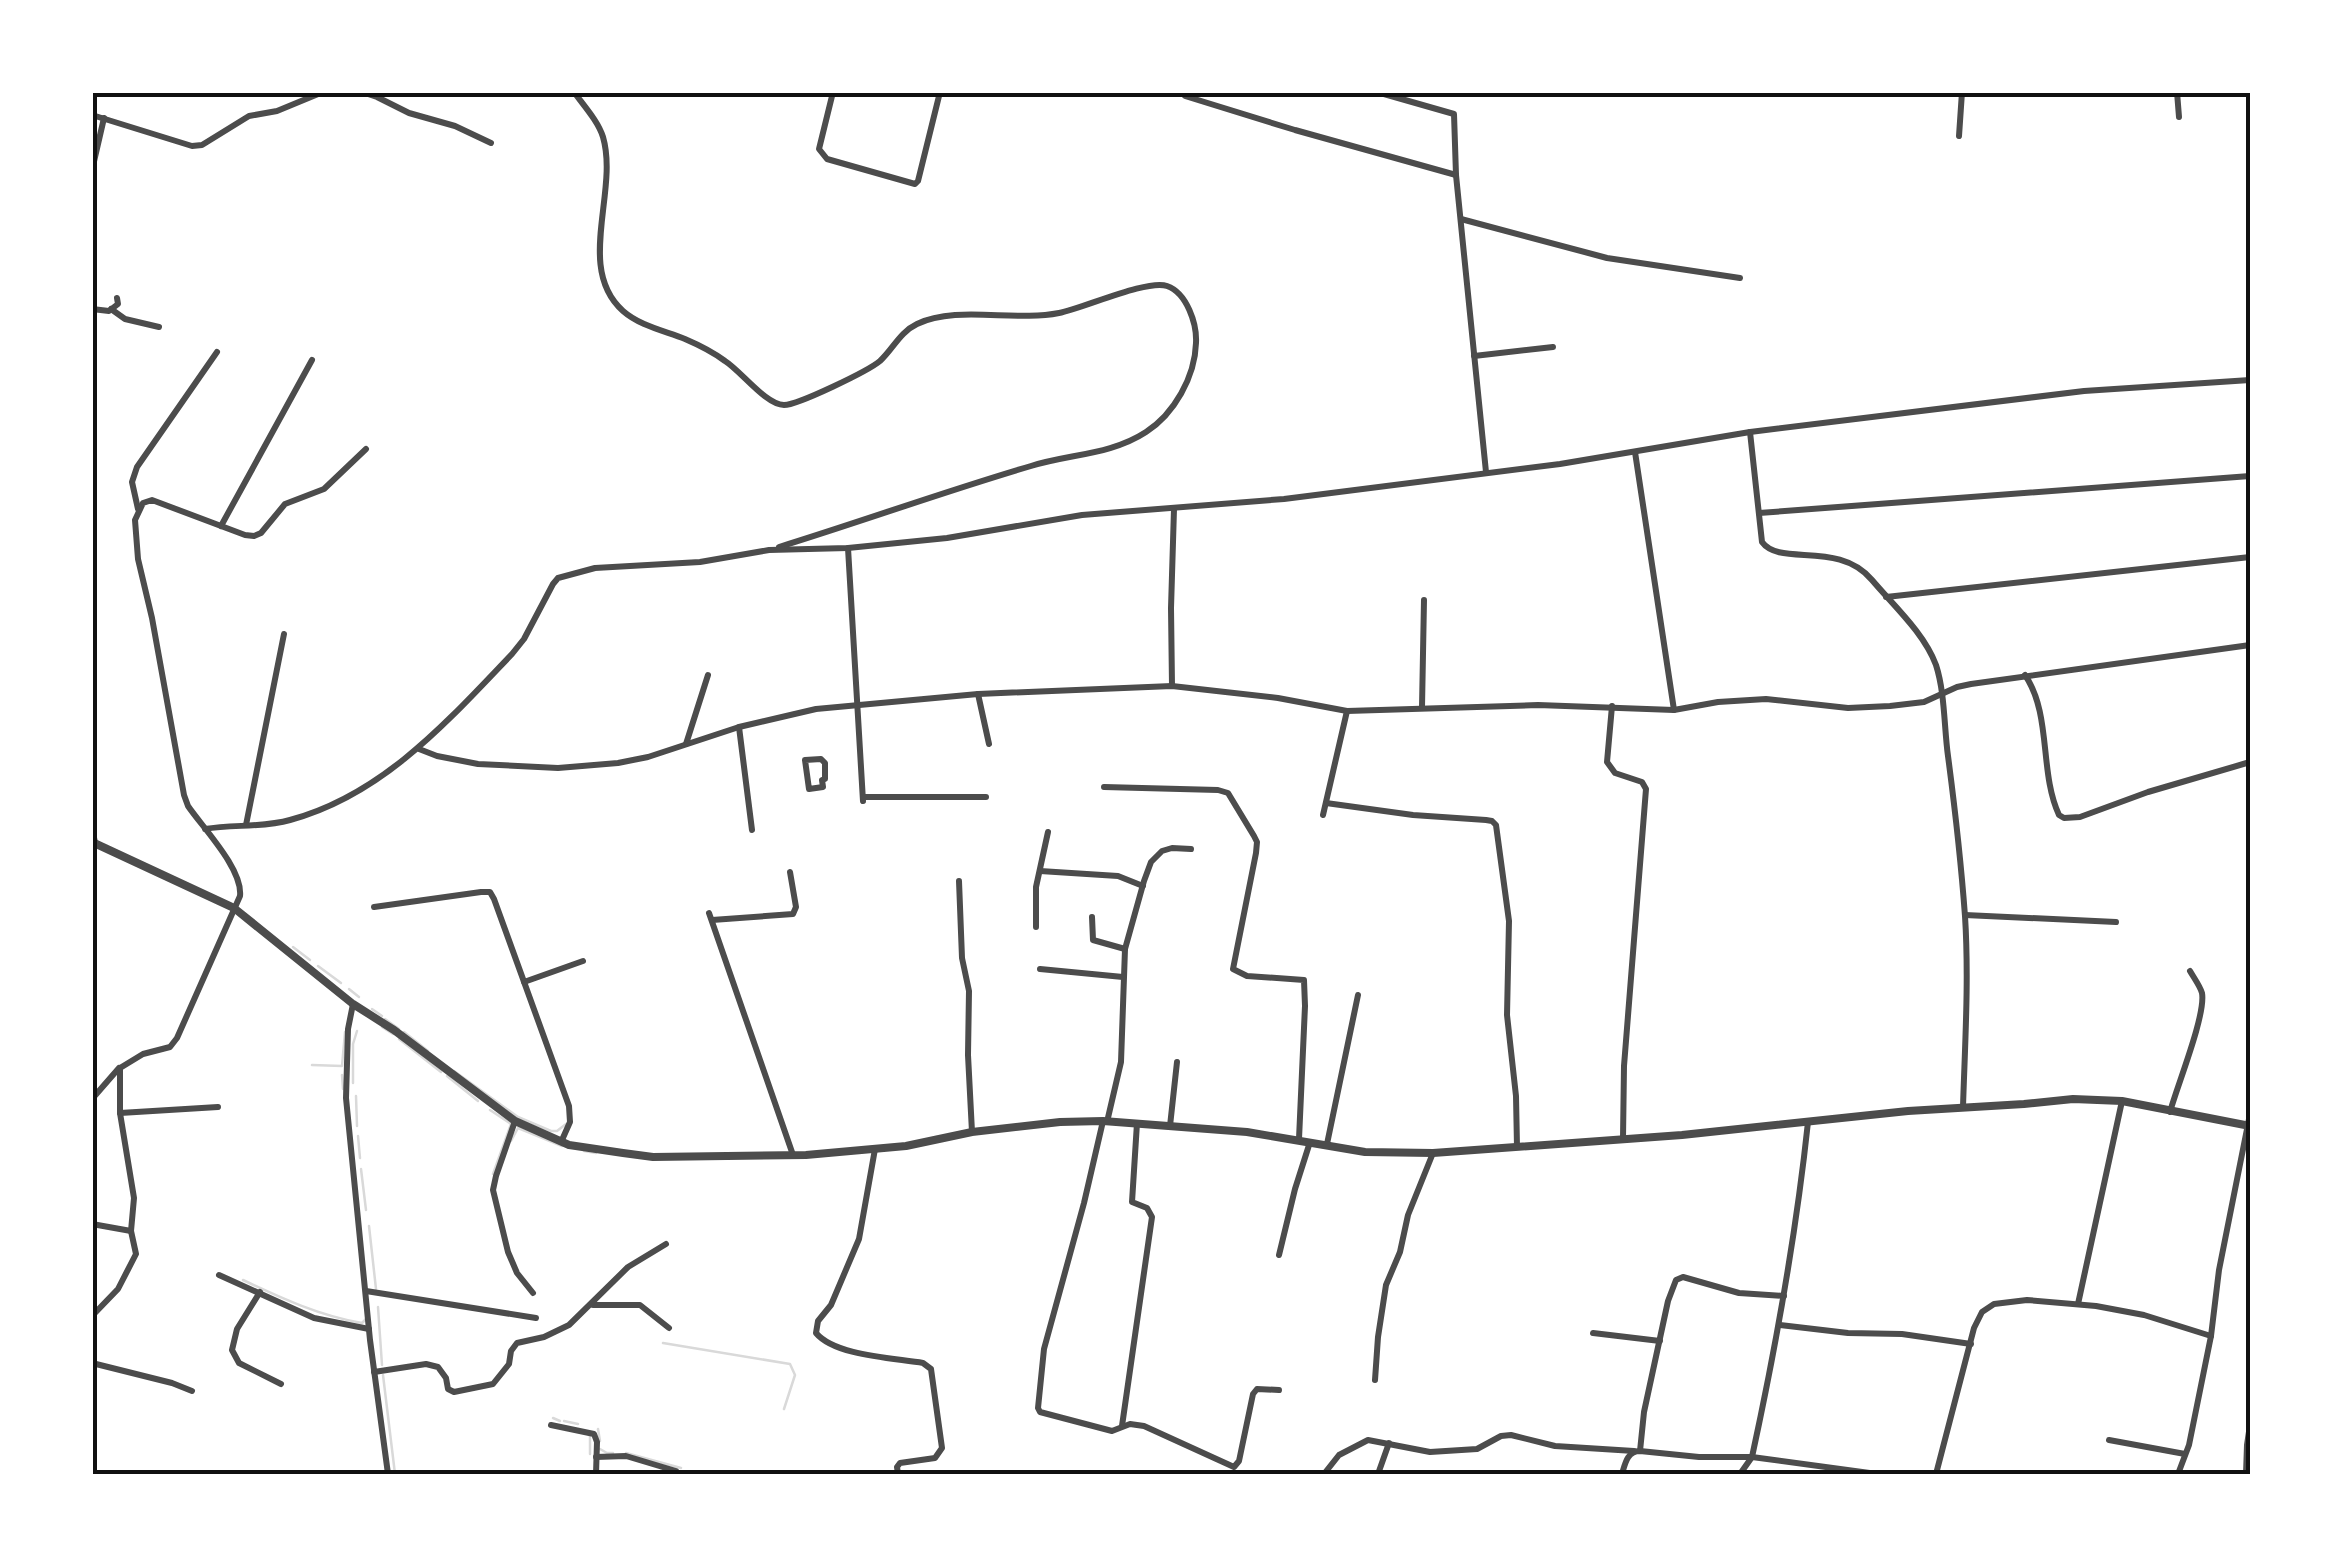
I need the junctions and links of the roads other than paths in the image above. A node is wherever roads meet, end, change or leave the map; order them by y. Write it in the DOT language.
graph roads {
  1 [pos="323,92"];
  2 [pos="362,92"];
  3 [pos="574,92"];
  4 [pos="832,92"];
  5 [pos="940,92"];
  6 [pos="1186,92"];
  7 [pos="1377,92"];
  8 [pos="1962,92"];
  9 [pos="2177,92"];
  10 [pos="92,115"];
  11 [pos="2179,117"];
  12 [pos="104,118"];
  13 [pos="1959,136"];
  14 [pos="491,144"];
  15 [pos="92,170"];
  16 [pos="1456,175"];
  17 [pos="1461,220"];
  18 [pos="1740,278"];
  19 [pos="116,298"];
  20 [pos="92,309"];
  21 [pos="111,309"];
  22 [pos="160,327"];
  23 [pos="1552,347"];
  24 [pos="217,352"];
  25 [pos="1474,356"];
  26 [pos="312,360"];
  27 [pos="2250,380"];
  28 [pos="1750,432"];
  29 [pos="366,449"];
  30 [pos="1634,452"];
  31 [pos="1486,472"];
  32 [pos="2250,476"];
  33 [pos="1174,509"];
  34 [pos="138,510"];
  35 [pos="1759,513"];
  36 [pos="222,526"];
  37 [pos="848,548"];
  38 [pos="768,550"];
  39 [pos="2250,557"];
  40 [pos="1885,597"];
  41 [pos="1424,600"];
  42 [pos="284,634"];
  43 [pos="2250,645"];
  44 [pos="708,674"];
  45 [pos="2025,675"];
  46 [pos="1172,686"];
  47 [pos="978,694"];
  48 [pos="1941,695"];
  49 [pos="858,705"];
  50 [pos="1612,706"];
  51 [pos="1422,707"];
  52 [pos="1674,710"];
  53 [pos="1347,711"];
  54 [pos="739,728"];
  55 [pos="686,744"];
  56 [pos="989,744"];
  57 [pos="418,749"];
  58 [pos="2250,762"];
  59 [pos="824,763"];
  60 [pos="1104,788"];
  61 [pos="986,797"];
  62 [pos="1326,803"];
  63 [pos="1323,815"];
  64 [pos="246,825"];
  65 [pos="92,827"];
  66 [pos="205,829"];
  67 [pos="752,830"];
  68 [pos="1048,832"];
  69 [pos="94,842"];
  70 [pos="1191,849"];
  71 [pos="1040,871"];
  72 [pos="790,872"];
  73 [pos="959,881"];
  74 [pos="1143,886"];
  75 [pos="374,907"];
  76 [pos="234,908"];
  77 [pos="1965,915"];
  78 [pos="1092,917"];
  79 [pos="2116,922"];
  80 [pos="1036,926"];
  81 [pos="1124,949"];
  82 [pos="583,962"];
  83 [pos="1040,970"];
  84 [pos="2190,971"];
  85 [pos="1122,977"];
  86 [pos="524,982"];
  87 [pos="1358,996"];
  88 [pos="353,1004"];
  89 [pos="1177,1062"];
  90 [pos="120,1068"];
  91 [pos="92,1099"];
  92 [pos="2122,1101"];
  93 [pos="218,1107"];
  94 [pos="1963,1107"];
  95 [pos="2170,1112"];
  96 [pos="120,1113"];
  97 [pos="2250,1114"];
  98 [pos="516,1121"];
  99 [pos="1105,1121"];
  100 [pos="1136,1122"];
  101 [pos="1808,1122"];
  102 [pos="1170,1126"];
  103 [pos="2250,1126"];
  104 [pos="972,1132"];
  105 [pos="1623,1138"];
  106 [pos="1299,1139"];
  107 [pos="562,1140"];
  108 [pos="1310,1141"];
  109 [pos="1327,1144"];
  110 [pos="1517,1147"];
  111 [pos="876,1149"];
  112 [pos="1433,1153"];
  113 [pos="793,1155"];
  114 [pos="92,1224"];
  115 [pos="131,1231"];
  116 [pos="666,1244"];
  117 [pos="1279,1255"];
  118 [pos="219,1275"];
  119 [pos="366,1291"];
  120 [pos="260,1292"];
  121 [pos="534,1293"];
  122 [pos="1784,1296"];
  123 [pos="2078,1304"];
  124 [pos="592,1305"];
  125 [pos="92,1316"];
  126 [pos="536,1318"];
  127 [pos="1780,1325"];
  128 [pos="669,1328"];
  129 [pos="369,1329"];
  130 [pos="1593,1333"];
  131 [pos="2211,1336"];
  132 [pos="1660,1340"];
  133 [pos="1970,1344"];
  134 [pos="92,1363"];
  135 [pos="374,1372"];
  136 [pos="1375,1380"];
  137 [pos="282,1384"];
  138 [pos="1279,1390"];
  139 [pos="192,1391"];
  140 [pos="551,1425"];
  141 [pos="2250,1425"];
  142 [pos="1122,1426"];
  143 [pos="2108,1440"];
  144 [pos="1389,1443"];
  145 [pos="1637,1451"];
  146 [pos="2185,1454"];
  147 [pos="596,1456"];
  148 [pos="1752,1457"];
  149 [pos="676,1471"];
  150 [pos="388,1474"];
  151 [pos="596,1474"];
  152 [pos="898,1474"];
  153 [pos="1324,1474"];
  154 [pos="1378,1474"];
  155 [pos="1622,1474"];
  156 [pos="1740,1474"];
  157 [pos="1877,1474"];
  158 [pos="1936,1474"];
  159 [pos="2178,1474"];
  160 [pos="2246,1474"];
  1 -- 12 [label="street"];
  2 -- 14 [label="street"];
  3 -- 38 [label="street"];
  4 -- 5 [label="street"];
  6 -- 16 [label="street"];
  7 -- 16 [label="street"];
  8 -- 13 [label="street"];
  9 -- 11 [label="street"];
  10 -- 12 [label="street"];
  12 -- 15 [label="street"];
  16 -- 17 [label="street"];
  17 -- 18 [label="street"];
  17 -- 25 [label="street"];
  19 -- 21 [label="street"];
  20 -- 21 [label="street"];
  21 -- 22 [label="street"];
  23 -- 25 [label="street"];
  24 -- 34 [label="street"];
  25 -- 31 [label="street"];
  26 -- 36 [label="street"];
  27 -- 28 [label="street"];
  28 -- 30 [label="street"];
  28 -- 35 [label="street"];
  29 -- 36 [label="street"];
  30 -- 31 [label="street"];
  30 -- 52 [label="street"];
  31 -- 33 [label="street"];
  32 -- 35 [label="street"];
  33 -- 37 [label="street"];
  33 -- 46 [label="street"];
  34 -- 36 [label="street"];
  34 -- 66 [label="street"];
  35 -- 40 [label="street"];
  37 -- 38 [label="street"];
  37 -- 49 [label="street"];
  38 -- 57 [label="street"];
  39 -- 40 [label="street"];
  40 -- 48 [label="street"];
  41 -- 51 [label="street"];
  42 -- 64 [label="street"];
  43 -- 45 [label="street"];
  44 -- 55 [label="street"];
  45 -- 48 [label="street"];
  45 -- 58 [label="street"];
  46 -- 47 [label="street"];
  46 -- 53 [label="street"];
  47 -- 49 [label="street"];
  47 -- 56 [label="street"];
  48 -- 52 [label="street"];
  48 -- 77 [label="street"];
  49 -- 54 [label="street"];
  49 -- 61 [label="street"];
  50 -- 51 [label="street"];
  50 -- 52 [label="street"];
  50 -- 105 [label="street"];
  51 -- 53 [label="street"];
  53 -- 62 [label="street"];
  54 -- 55 [label="street"];
  54 -- 67 [label="street"];
  55 -- 57 [label="street"];
  57 -- 64 [label="street"];
  59 -- 59 [label="street"];
  60 -- 106 [label="street"];
  62 -- 63 [label="street"];
  62 -- 110 [label="street"];
  64 -- 66 [label="street"];
  65 -- 69 [label="street"];
  66 -- 76 [label="street"];
  68 -- 71 [label="street"];
  69 -- 76 [label="street"];
  70 -- 74 [label="street"];
  71 -- 74 [label="street"];
  71 -- 80 [label="street"];
  72 -- 113 [label="street"];
  73 -- 104 [label="street"];
  74 -- 81 [label="street"];
  75 -- 86 [label="street"];
  76 -- 88 [label="street"];
  76 -- 90 [label="street"];
  77 -- 79 [label="street"];
  77 -- 94 [label="street"];
  78 -- 81 [label="street"];
  81 -- 85 [label="street"];
  82 -- 86 [label="street"];
  83 -- 85 [label="street"];
  84 -- 95 [label="street"];
  85 -- 99 [label="street"];
  86 -- 107 [label="street"];
  87 -- 109 [label="street"];
  88 -- 98 [label="street"];
  88 -- 119 [label="street"];
  89 -- 102 [label="street"];
  90 -- 91 [label="street"];
  90 -- 96 [label="street"];
  92 -- 94 [label="street"];
  92 -- 95 [label="street"];
  92 -- 123 [label="street"];
  93 -- 96 [label="street"];
  94 -- 101 [label="street"];
  95 -- 103 [label="street"];
  96 -- 115 [label="street"];
  97 -- 103 [label="street"];
  98 -- 107 [label="street"];
  98 -- 121 [label="street"];
  99 -- 100 [label="street"];
  99 -- 104 [label="street"];
  99 -- 142 [label="street"];
  100 -- 102 [label="street"];
  100 -- 142 [label="street"];
  101 -- 105 [label="street"];
  101 -- 122 [label="street"];
  102 -- 106 [label="street"];
  103 -- 131 [label="street"];
  104 -- 111 [label="street"];
  105 -- 110 [label="street"];
  106 -- 108 [label="street"];
  107 -- 113 [label="street"];
  108 -- 109 [label="street"];
  108 -- 117 [label="street"];
  109 -- 112 [label="street"];
  110 -- 112 [label="street"];
  111 -- 113 [label="street"];
  111 -- 152 [label="street"];
  112 -- 136 [label="street"];
  114 -- 115 [label="street"];
  115 -- 125 [label="street"];
  116 -- 124 [label="street"];
  118 -- 120 [label="street"];
  119 -- 126 [label="street"];
  119 -- 129 [label="street"];
  120 -- 129 [label="street"];
  120 -- 137 [label="street"];
  122 -- 127 [label="street"];
  122 -- 132 [label="street"];
  123 -- 131 [label="street"];
  123 -- 133 [label="street"];
  124 -- 128 [label="street"];
  124 -- 135 [label="street"];
  127 -- 133 [label="street"];
  127 -- 148 [label="street"];
  129 -- 135 [label="street"];
  130 -- 132 [label="street"];
  131 -- 146 [label="street"];
  132 -- 145 [label="street"];
  133 -- 158 [label="street"];
  134 -- 139 [label="street"];
  135 -- 150 [label="street"];
  138 -- 142 [label="street"];
  140 -- 147 [label="street"];
  141 -- 160 [label="street"];
  143 -- 146 [label="street"];
  144 -- 145 [label="street"];
  144 -- 153 [label="street"];
  144 -- 154 [label="street"];
  145 -- 148 [label="street"];
  145 -- 155 [label="street"];
  146 -- 159 [label="street"];
  147 -- 149 [label="street"];
  147 -- 151 [label="street"];
  148 -- 156 [label="street"];
  148 -- 157 [label="street"];
}
